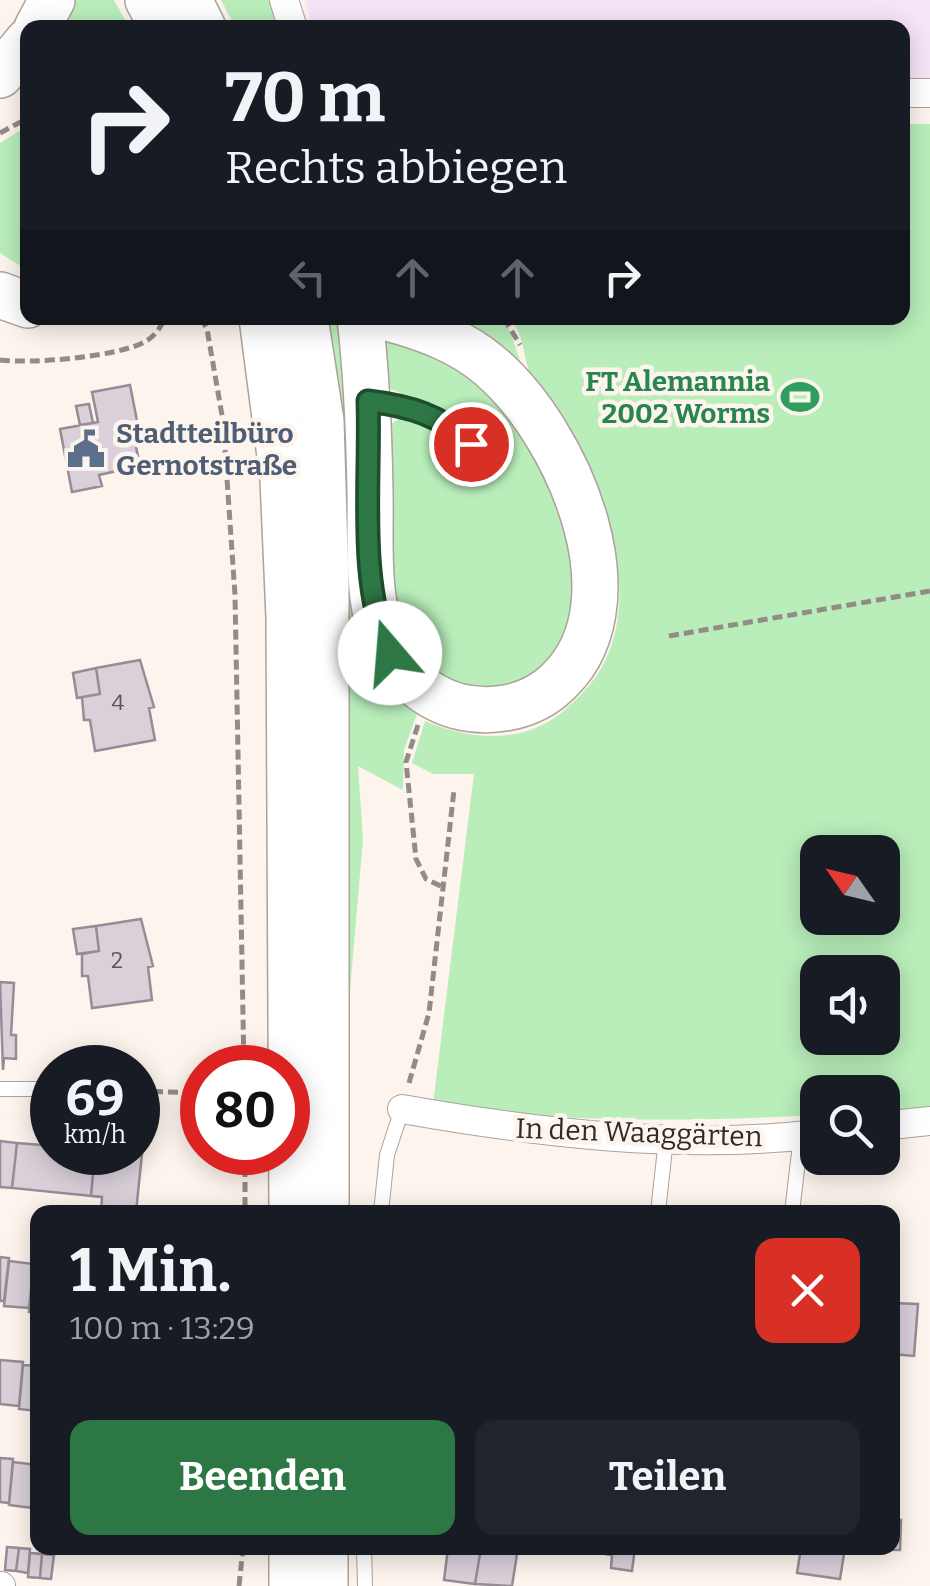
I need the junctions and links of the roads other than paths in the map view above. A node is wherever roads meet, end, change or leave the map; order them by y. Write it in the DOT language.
graph roads {
  1 [pos="20,51"];
  2 [pos="0,75"];
  3 [pos="263,325"];
  4 [pos="306,325"];
  5 [pos="361,325"];
  6 [pos="408,325"];
  7 [pos="368,401"];
  8 [pos="490,468"];
  9 [pos="0,1089"];
  10 [pos="30,1089"];
  11 [pos="402,1109"];
  12 [pos="930,1120"];
  13 [pos="900,1124"];
  14 [pos="800,1135"];
  15 [pos="666,1138"];
  16 [pos="800,1175"];
  17 [pos="292,1205"];
  18 [pos="326,1205"];
  19 [pos="381,1205"];
  20 [pos="659,1205"];
  21 [pos="794,1205"];
  22 [pos="292,1555"];
  23 [pos="325,1555"];
  24 [pos="364,1555"];
  25 [pos="292,1586"];
  26 [pos="325,1586"];
  27 [pos="365,1586"];
  1 -- 2 [label="highway"];
  3 -- 17 [label="highway"];
  4 -- 18 [label="highway"];
  5 -- 7 [label="highway"];
  6 -- 7 [label="highway"];
  7 -- 8 [label="lane"];
  9 -- 10 [label="lane"];
  11 -- 15 [label="street, In den Waaggärten"];
  11 -- 19 [label="lane"];
  12 -- 13 [label="street"];
  14 -- 15 [label="street, In den Waaggärten"];
  15 -- 20 [label="lane"];
  16 -- 21 [label="lane"];
  22 -- 25 [label="highway"];
  23 -- 26 [label="highway"];
  24 -- 27 [label="lane"];
}
